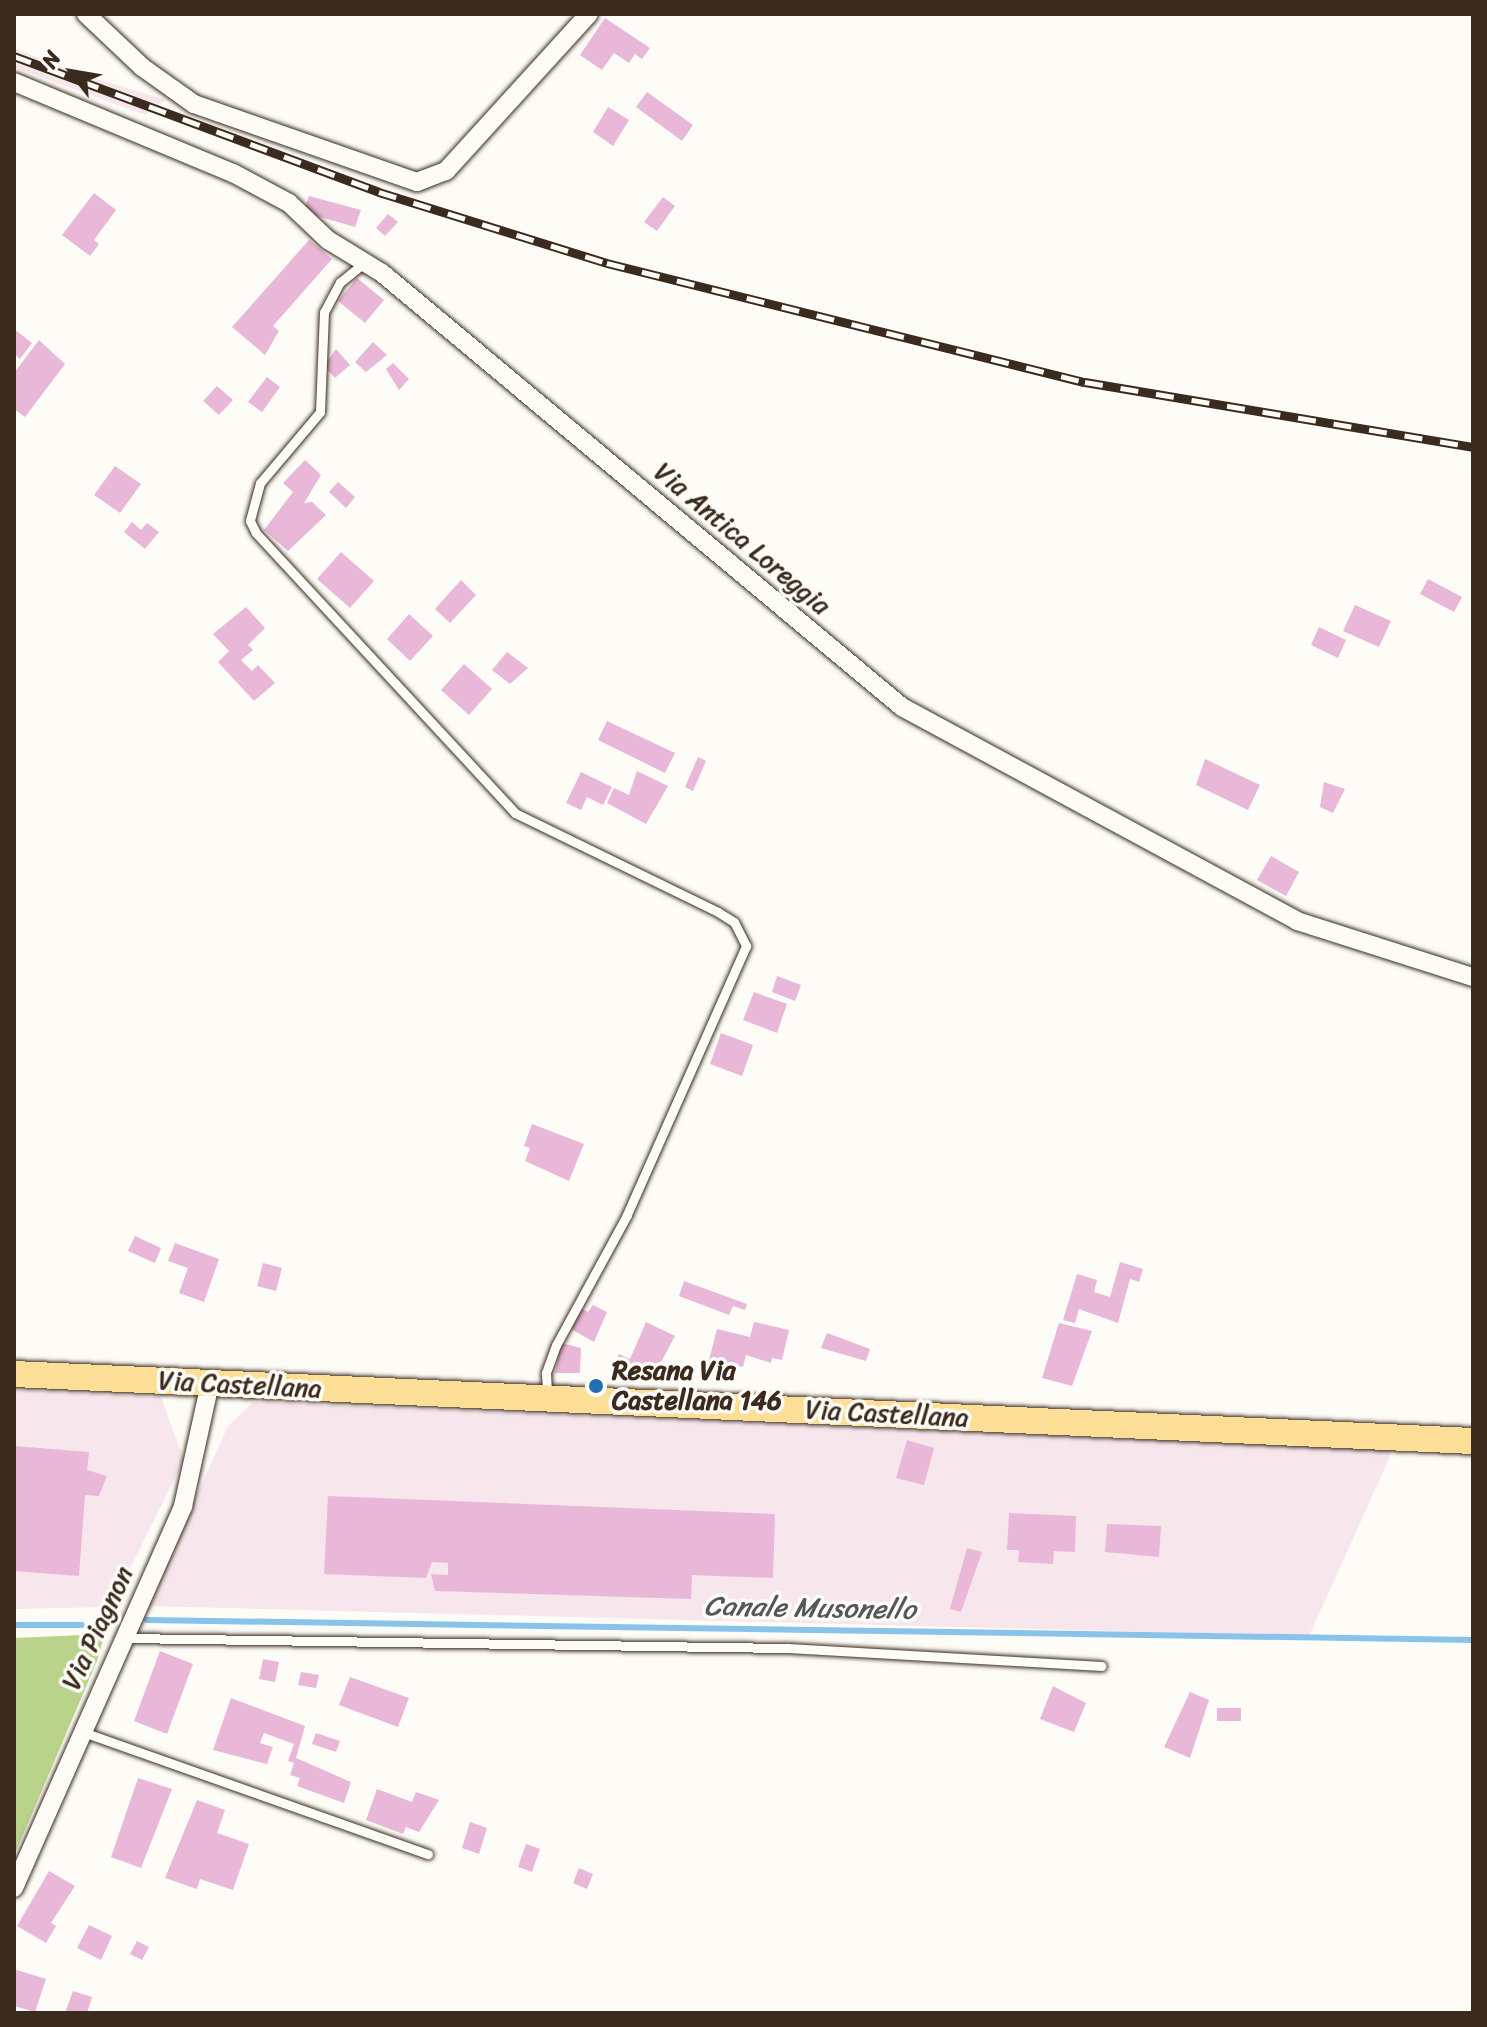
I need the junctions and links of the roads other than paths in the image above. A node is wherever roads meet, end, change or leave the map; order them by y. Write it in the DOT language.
graph roads {
  1 [pos="86,14"];
  2 [pos="589,14"];
  3 [pos="14,82"];
  4 [pos="365,262"];
  5 [pos="1473,977"];
  6 [pos="14,1374"];
  7 [pos="210,1383"];
  8 [pos="547,1399"];
  9 [pos="1473,1441"];
  10 [pos="122,1638"];
  11 [pos="1101,1666"];
  12 [pos="80,1731"];
  13 [pos="428,1854"];
  14 [pos="14,1888"];
  1 -- 2 [label="street"];
  3 -- 4 [label="street, Via Antica Loreggia"];
  4 -- 5 [label="street, Via Antica Loreggia"];
  4 -- 8 [label="lane"];
  6 -- 7 [label="main road, Via Castellana"];
  7 -- 8 [label="main road, Via Castellana"];
  7 -- 10 [label="street, Via Piagnon"];
  8 -- 9 [label="main road, Via Castellana"];
  10 -- 11 [label="lane"];
  10 -- 12 [label="street, Via Piagnon"];
  12 -- 13 [label="lane"];
  12 -- 14 [label="street, Via Piagnon"];
}
